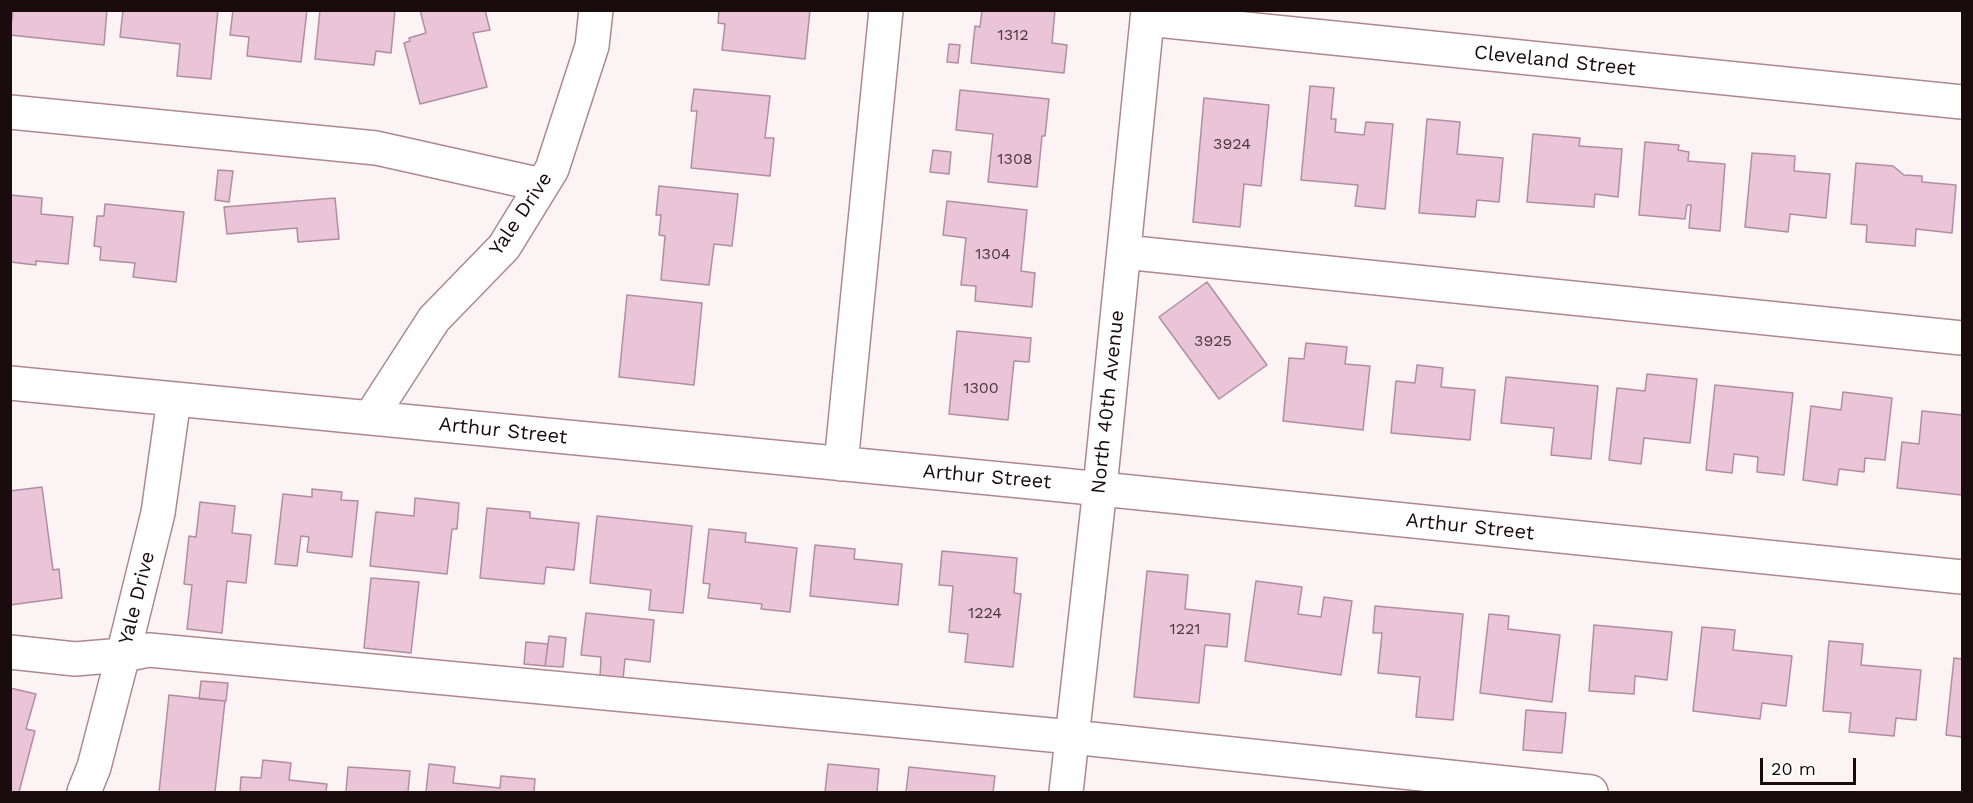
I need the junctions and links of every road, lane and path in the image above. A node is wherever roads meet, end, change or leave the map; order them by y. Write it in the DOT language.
graph roads {
  1 [pos="596,10"];
  2 [pos="886,10"];
  3 [pos="1148,15"];
  4 [pos="1962,102"];
  5 [pos="10,112"];
  6 [pos="542,185"];
  7 [pos="1124,252"];
  8 [pos="1962,338"];
  9 [pos="10,383"];
  10 [pos="174,399"];
  11 [pos="370,418"];
  12 [pos="841,464"];
  13 [pos="1100,488"];
  14 [pos="1962,577"];
  15 [pos="10,652"];
  16 [pos="123,655"];
  17 [pos="1072,737"];
  18 [pos="84,792"];
  19 [pos="1066,792"];
  20 [pos="1591,792"];
  1 -- 6 [label="street, Yale Drive"];
  2 -- 12 [label="street"];
  3 -- 4 [label="street, Cleveland Street"];
  3 -- 7 [label="street, North 40th Avenue"];
  5 -- 6 [label="street"];
  6 -- 11 [label="street, Yale Drive"];
  7 -- 8 [label="street"];
  7 -- 13 [label="street, North 40th Avenue"];
  9 -- 10 [label="street, Arthur Street"];
  10 -- 11 [label="street, Arthur Street"];
  10 -- 16 [label="street, Yale Drive"];
  11 -- 12 [label="street, Arthur Street"];
  12 -- 13 [label="street, Arthur Street"];
  13 -- 14 [label="street, Arthur Street"];
  13 -- 17 [label="street, North 40th Avenue"];
  15 -- 16 [label="street"];
  16 -- 17 [label="street"];
  16 -- 18 [label="street, Yale Drive"];
  17 -- 19 [label="street, North 40th Avenue"];
  17 -- 20 [label="street"];
}
